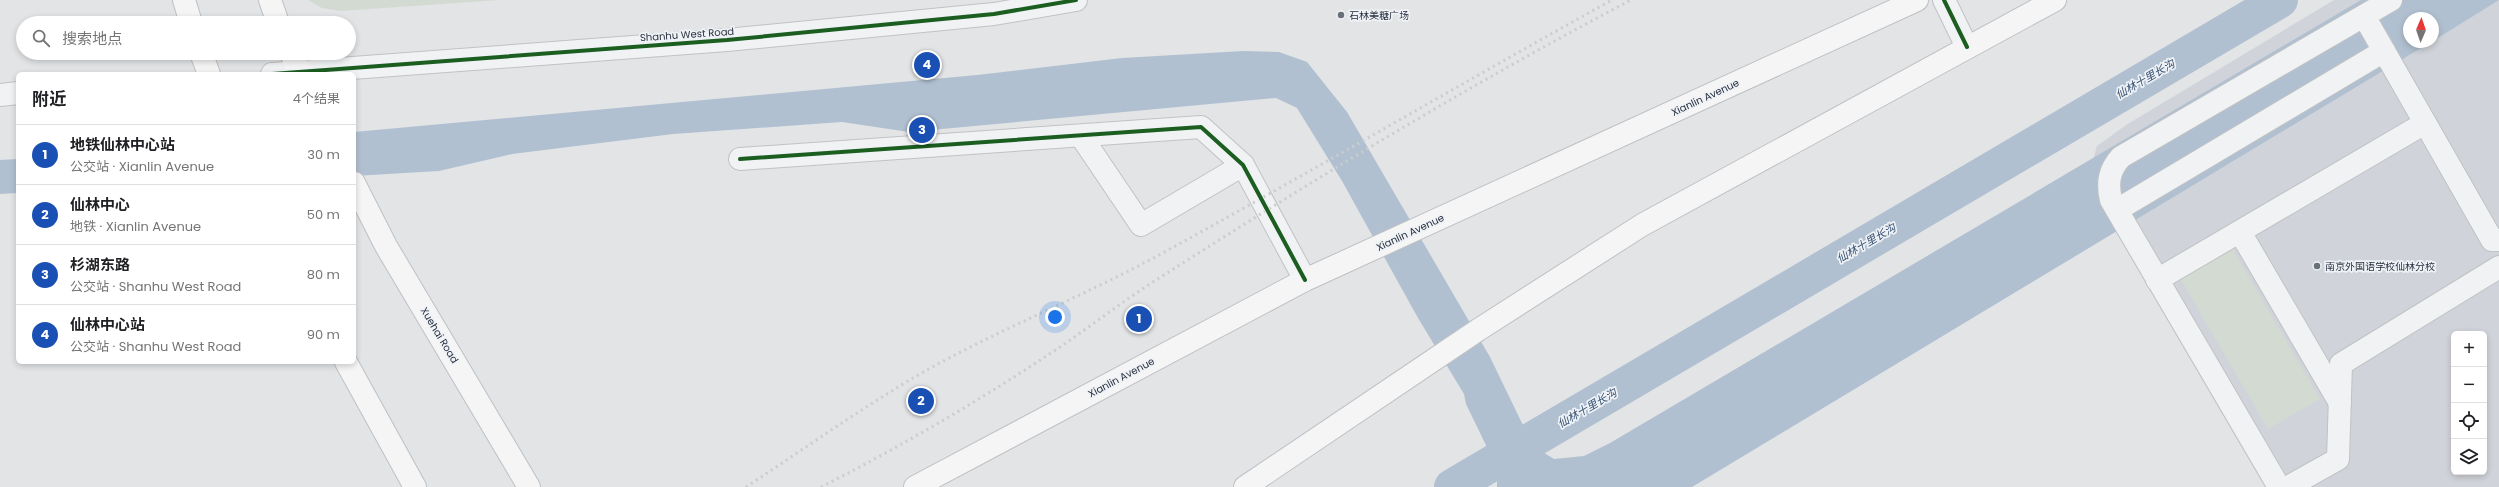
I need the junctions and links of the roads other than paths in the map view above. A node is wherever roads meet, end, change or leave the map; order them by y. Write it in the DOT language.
graph roads {
  1 [pos="184,0"];
  2 [pos="270,0"];
  3 [pos="1076,0"];
  4 [pos="1917,0"];
  5 [pos="1944,0"];
  6 [pos="2055,0"];
  7 [pos="2392,0"];
  8 [pos="189,16"];
  9 [pos="276,16"];
  10 [pos="2364,16"];
  11 [pos="1967,47"];
  12 [pos="2384,51"];
  13 [pos="204,60"];
  14 [pos="297,66"];
  15 [pos="208,72"];
  16 [pos="278,72"];
  17 [pos="16,93"];
  18 [pos="0,95"];
  19 [pos="2425,123"];
  20 [pos="1081,136"];
  21 [pos="740,160"];
  22 [pos="1243,165"];
  23 [pos="356,187"];
  24 [pos="2117,210"];
  25 [pos="2240,232"];
  26 [pos="2499,240"];
  27 [pos="2499,267"];
  28 [pos="1304,280"];
  29 [pos="2157,280"];
  30 [pos="347,364"];
  31 [pos="2340,403"];
  32 [pos="415,487"];
  33 [pos="529,487"];
  34 [pos="915,487"];
  35 [pos="1245,487"];
  36 [pos="2279,487"];
  37 [pos="2288,487"];
  1 -- 8 [label="main road"];
  2 -- 9 [label="main road"];
  3 -- 14 [label="street, Shanhu West Road"];
  4 -- 28 [label="main road, Xianlin Avenue"];
  5 -- 11 [label="street"];
  6 -- 11 [label="main road"];
  7 -- 10 [label="street"];
  10 -- 12 [label="street"];
  10 -- 24 [label="street"];
  11 -- 35 [label="main road"];
  12 -- 19 [label="street"];
  12 -- 24 [label="street"];
  13 -- 15 [label="main road"];
  14 -- 16 [label="street, Shanhu West Road"];
  17 -- 18 [label="street"];
  19 -- 25 [label="street"];
  19 -- 26 [label="street"];
  20 -- 21 [label="street"];
  20 -- 22 [label="street"];
  20 -- 22 [label="street"];
  22 -- 28 [label="street"];
  23 -- 33 [label="main road, Xuehai Road"];
  24 -- 29 [label="street"];
  25 -- 29 [label="street"];
  25 -- 31 [label="street"];
  27 -- 31 [label="street"];
  28 -- 34 [label="main road, Xianlin Avenue"];
  29 -- 36 [label="street"];
  30 -- 32 [label="main road"];
  31 -- 37 [label="street"];
}
